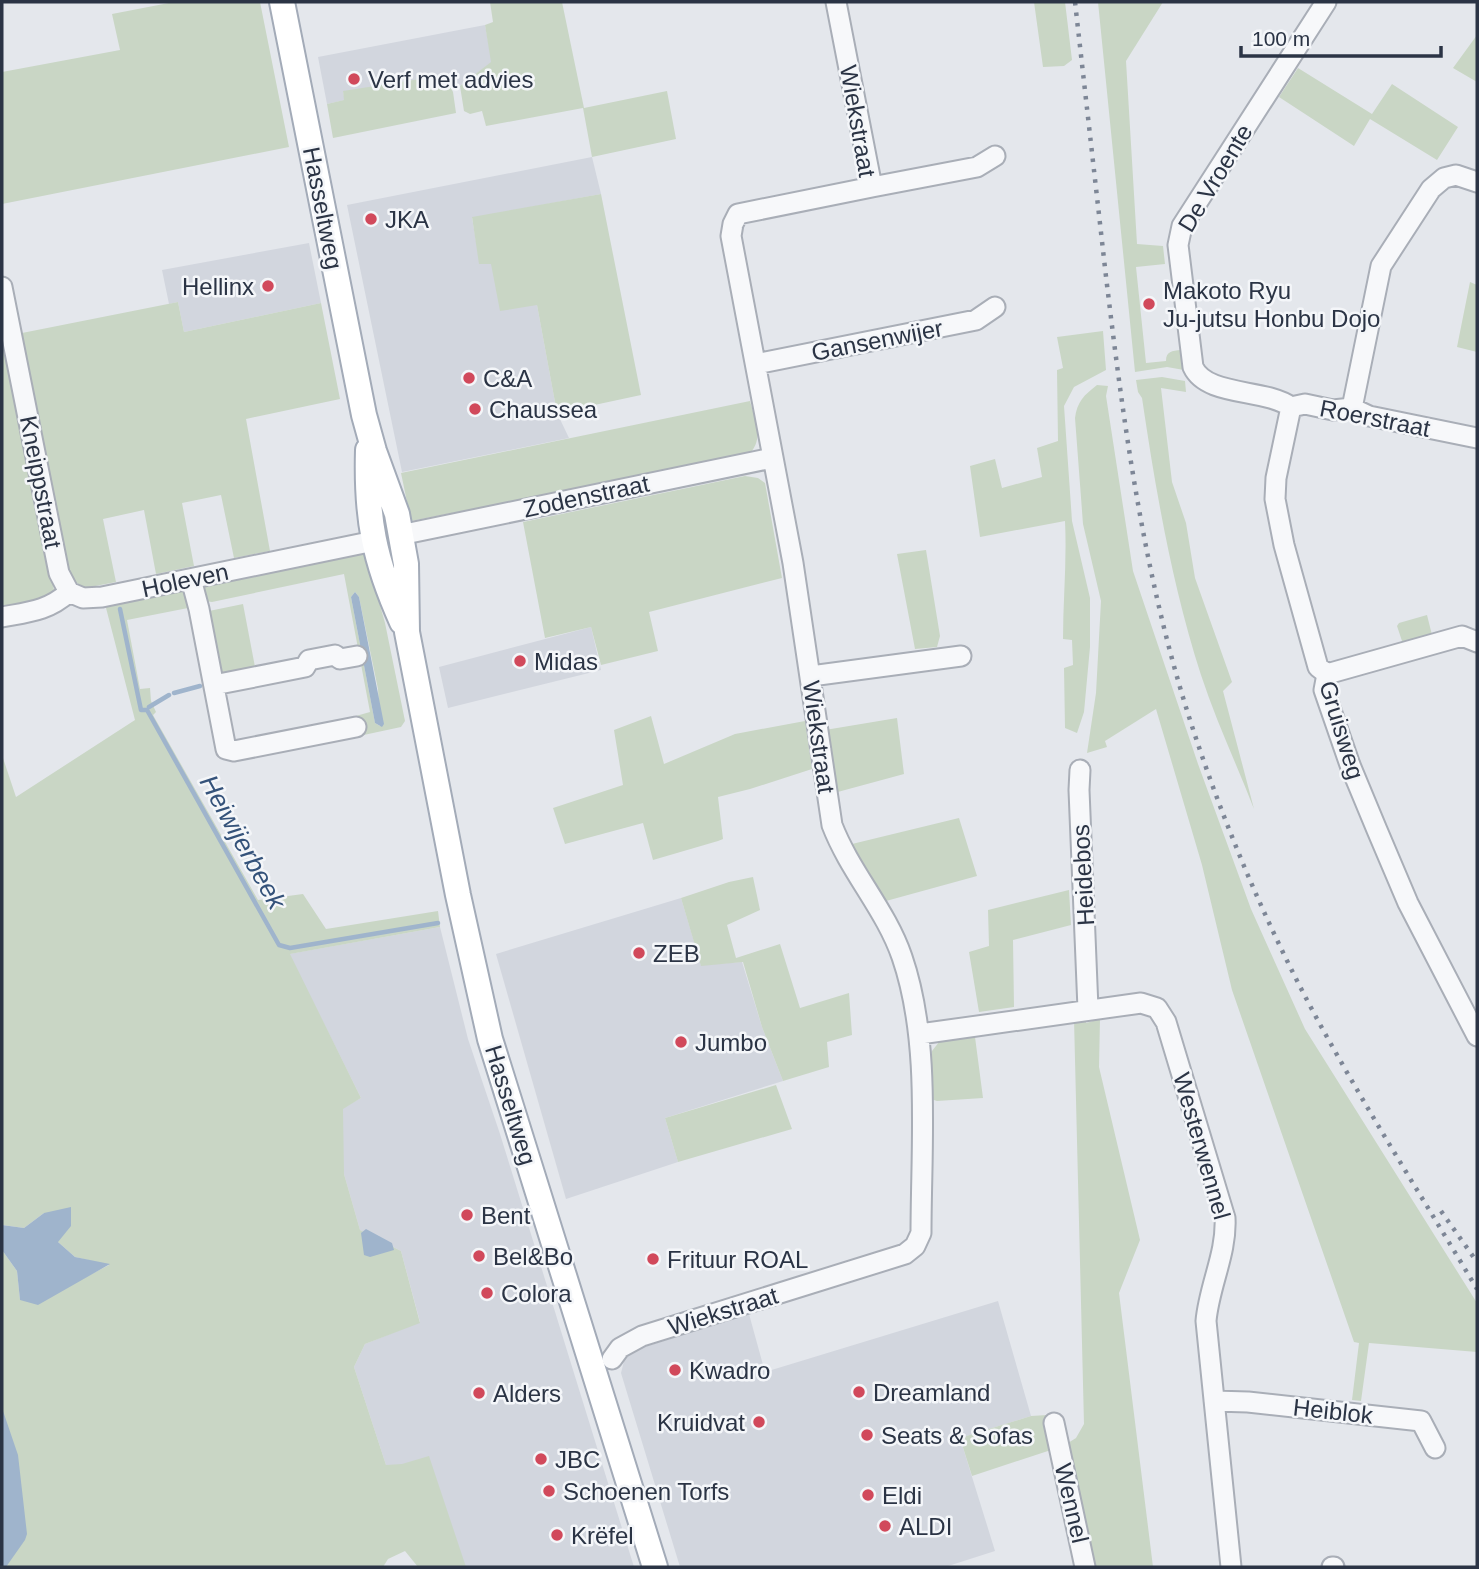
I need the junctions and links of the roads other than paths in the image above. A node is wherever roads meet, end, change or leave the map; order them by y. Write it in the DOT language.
graph roads {
  1 [pos="282,2"];
  2 [pos="836,2"];
  3 [pos="1326,2"];
  4 [pos="995,156"];
  5 [pos="1477,183"];
  6 [pos="872,187"];
  7 [pos="2,287"];
  8 [pos="995,307"];
  9 [pos="756,364"];
  10 [pos="1196,375"];
  11 [pos="1291,407"];
  12 [pos="1352,408"];
  13 [pos="364,415"];
  14 [pos="1477,438"];
  15 [pos="772,458"];
  16 [pos="400,536"];
  17 [pos="374,541"];
  18 [pos="191,579"];
  19 [pos="68,592"];
  20 [pos="2,617"];
  21 [pos="407,632"];
  22 [pos="1477,642"];
  23 [pos="356,656"];
  24 [pos="961,656"];
  25 [pos="1327,674"];
  26 [pos="811,676"];
  27 [pos="214,684"];
  28 [pos="356,727"];
  29 [pos="1080,769"];
  30 [pos="1088,1009"];
  31 [pos="920,1034"];
  32 [pos="1477,1036"];
  33 [pos="612,1359"];
  34 [pos="1214,1401"];
  35 [pos="1061,1432"];
  36 [pos="1435,1448"];
  37 [pos="655,1567"];
  38 [pos="1086,1567"];
  39 [pos="1231,1567"];
  1 -- 13 [label="main road, Hasseltweg"];
  2 -- 6 [label="street, Wiekstraat"];
  3 -- 10 [label="street, De Vroente"];
  4 -- 6 [label="street"];
  5 -- 12 [label="street"];
  6 -- 9 [label="street, Wiekstraat"];
  7 -- 19 [label="street, Kneippstraat"];
  8 -- 9 [label="street, Gansenwijer"];
  9 -- 15 [label="street, Wiekstraat"];
  10 -- 11 [label="street, Roerstraat"];
  11 -- 12 [label="street, Roerstraat"];
  11 -- 25 [label="street, Gruisweg"];
  12 -- 14 [label="street, Roerstraat"];
  13 -- 16 [label="main road, Hasseltweg"];
  13 -- 17 [label="main road, Hasseltweg"];
  15 -- 16 [label="street, Zodenstraat"];
  15 -- 26 [label="street, Wiekstraat"];
  16 -- 17 [label="main road"];
  16 -- 21 [label="main road, Hasseltweg"];
  17 -- 18 [label="street, Holeven"];
  17 -- 21 [label="main road, Hasseltweg"];
  18 -- 19 [label="street, Holeven"];
  18 -- 27 [label="street"];
  19 -- 20 [label="street"];
  21 -- 37 [label="main road, Hasseltweg"];
  22 -- 25 [label="street"];
  23 -- 27 [label="street"];
  24 -- 26 [label="street"];
  25 -- 32 [label="street, Gruisweg"];
  26 -- 31 [label="street, Wiekstraat"];
  27 -- 28 [label="street"];
  29 -- 30 [label="street, Heidebos"];
  30 -- 31 [label="street, Westerwennel"];
  30 -- 34 [label="street, Westerwennel"];
  31 -- 33 [label="street, Wiekstraat"];
  34 -- 36 [label="street, Heiblok"];
  34 -- 39 [label="street, Westerwennel"];
  35 -- 38 [label="street, Wennel"];
}
